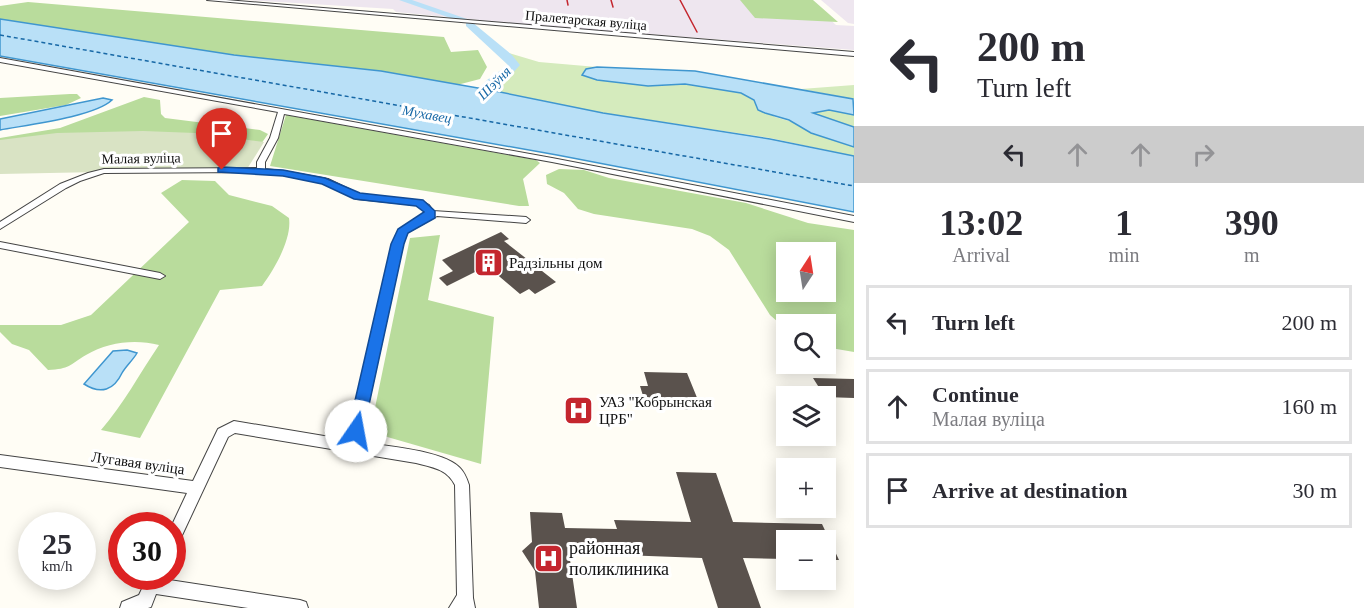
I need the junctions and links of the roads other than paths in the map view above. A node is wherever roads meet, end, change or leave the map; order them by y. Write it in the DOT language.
graph roads {
  1 [pos="209,0"];
  2 [pos="854,54"];
  3 [pos="0,60"];
  4 [pos="282,110"];
  5 [pos="261,171"];
  6 [pos="431,215"];
  7 [pos="854,219"];
  8 [pos="526,220"];
  9 [pos="0,226"];
  10 [pos="0,246"];
  11 [pos="160,276"];
  12 [pos="353,445"];
  13 [pos="0,461"];
  14 [pos="197,488"];
  15 [pos="186,512"];
  16 [pos="186,586"];
  17 [pos="150,590"];
  18 [pos="463,604"];
  19 [pos="128,608"];
  20 [pos="300,608"];
  1 -- 2 [label="street, Пралетарская вуліца"];
  3 -- 4 [label="street"];
  4 -- 5 [label="street"];
  4 -- 7 [label="street"];
  5 -- 6 [label="street, Малая вуліца"];
  5 -- 9 [label="street, Малая вуліца"];
  6 -- 8 [label="street"];
  6 -- 12 [label="street"];
  10 -- 11 [label="street"];
  12 -- 14 [label="street, Лугавая вуліца"];
  12 -- 18 [label="street, Лугавая вуліца"];
  13 -- 14 [label="street, Лугавая вуліца"];
  14 -- 15 [label="street"];
  16 -- 20 [label="street"];
  17 -- 19 [label="street"];
}
